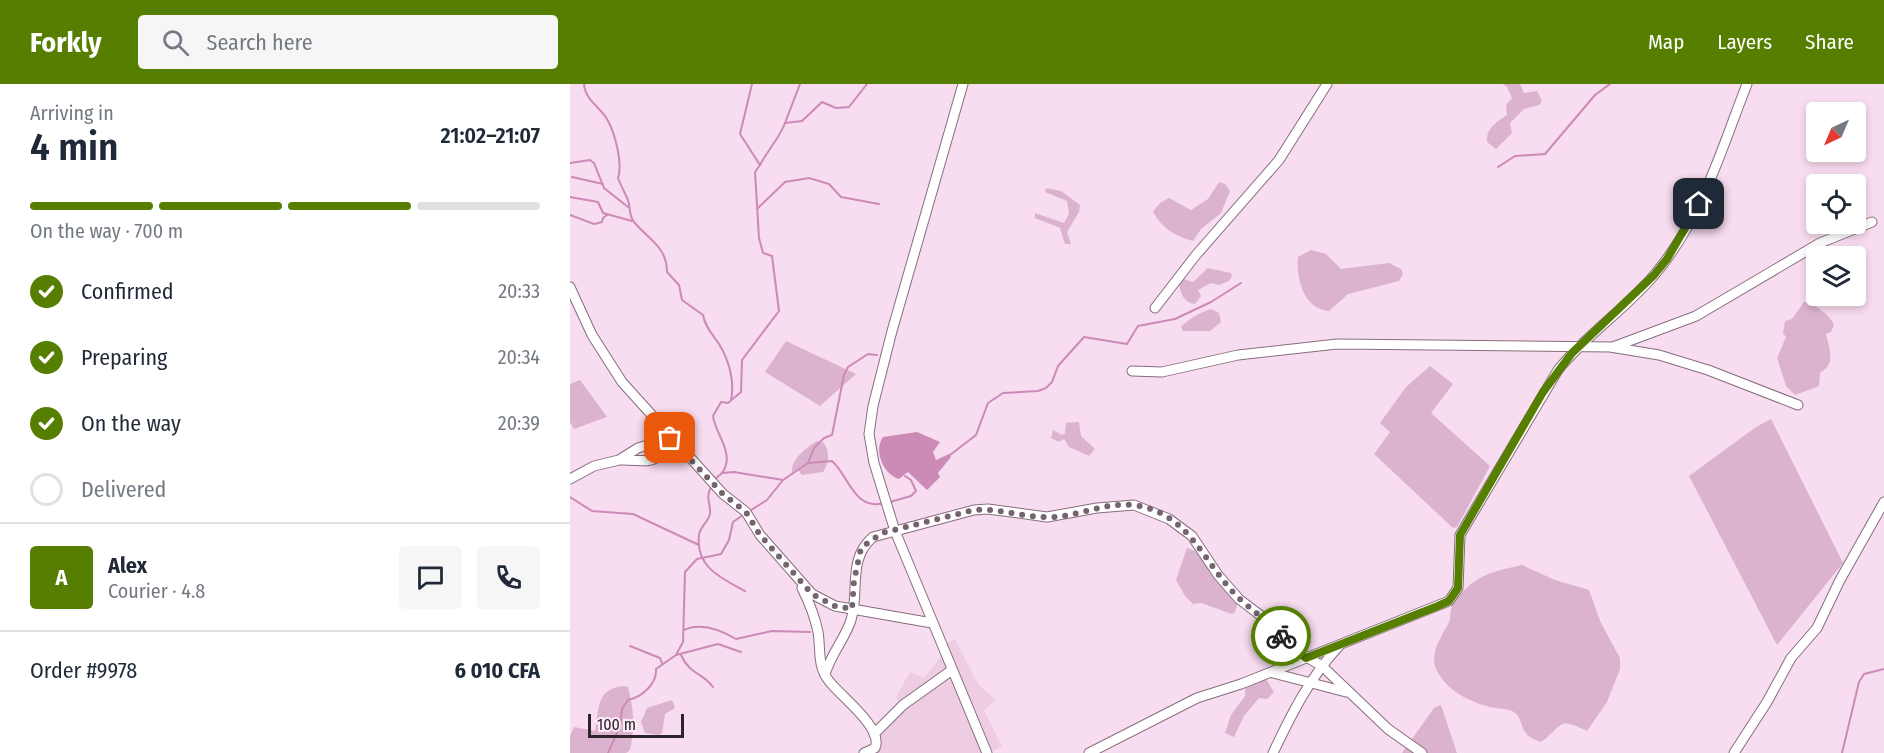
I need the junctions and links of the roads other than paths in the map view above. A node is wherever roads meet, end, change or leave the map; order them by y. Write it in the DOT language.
graph roads {
  1 [pos="963,84"];
  2 [pos="1327,84"];
  3 [pos="1748,84"];
  4 [pos="1872,222"];
  5 [pos="570,287"];
  6 [pos="1155,308"];
  7 [pos="1610,347"];
  8 [pos="1578,348"];
  9 [pos="1132,371"];
  10 [pos="1798,405"];
  11 [pos="670,438"];
  12 [pos="619,460"];
  13 [pos="570,479"];
  14 [pos="1884,502"];
  15 [pos="895,531"];
  16 [pos="799,582"];
  17 [pos="852,609"];
  18 [pos="932,623"];
  19 [pos="1341,645"];
  20 [pos="1306,658"];
  21 [pos="1322,666"];
  22 [pos="952,670"];
  23 [pos="1270,672"];
  24 [pos="825,675"];
  25 [pos="1311,682"];
  26 [pos="1351,694"];
  27 [pos="874,734"];
  28 [pos="877,750"];
  29 [pos="864,753"];
  30 [pos="987,753"];
  31 [pos="1089,753"];
  32 [pos="1273,753"];
  33 [pos="1422,753"];
  34 [pos="1734,753"];
  1 -- 15 [label="street"];
  2 -- 6 [label="street"];
  3 -- 8 [label="street"];
  4 -- 7 [label="street"];
  5 -- 11 [label="street"];
  7 -- 8 [label="street"];
  7 -- 10 [label="street"];
  8 -- 9 [label="street"];
  8 -- 19 [label="street"];
  11 -- 12 [label="street"];
  11 -- 12 [label="street"];
  11 -- 16 [label="street"];
  12 -- 13 [label="street"];
  14 -- 34 [label="street"];
  15 -- 17 [label="street"];
  15 -- 18 [label="street"];
  15 -- 20 [label="street"];
  16 -- 17 [label="street"];
  16 -- 24 [label="street"];
  17 -- 18 [label="street"];
  17 -- 24 [label="street"];
  18 -- 22 [label="street"];
  19 -- 20 [label="street"];
  19 -- 21 [label="street"];
  20 -- 21 [label="street"];
  20 -- 23 [label="street"];
  21 -- 25 [label="street"];
  21 -- 26 [label="street"];
  22 -- 27 [label="street"];
  22 -- 30 [label="street"];
  23 -- 25 [label="street"];
  23 -- 31 [label="street"];
  24 -- 27 [label="street"];
  25 -- 26 [label="street"];
  25 -- 32 [label="street"];
  26 -- 33 [label="street"];
  27 -- 28 [label="street"];
  28 -- 29 [label="street"];
}
